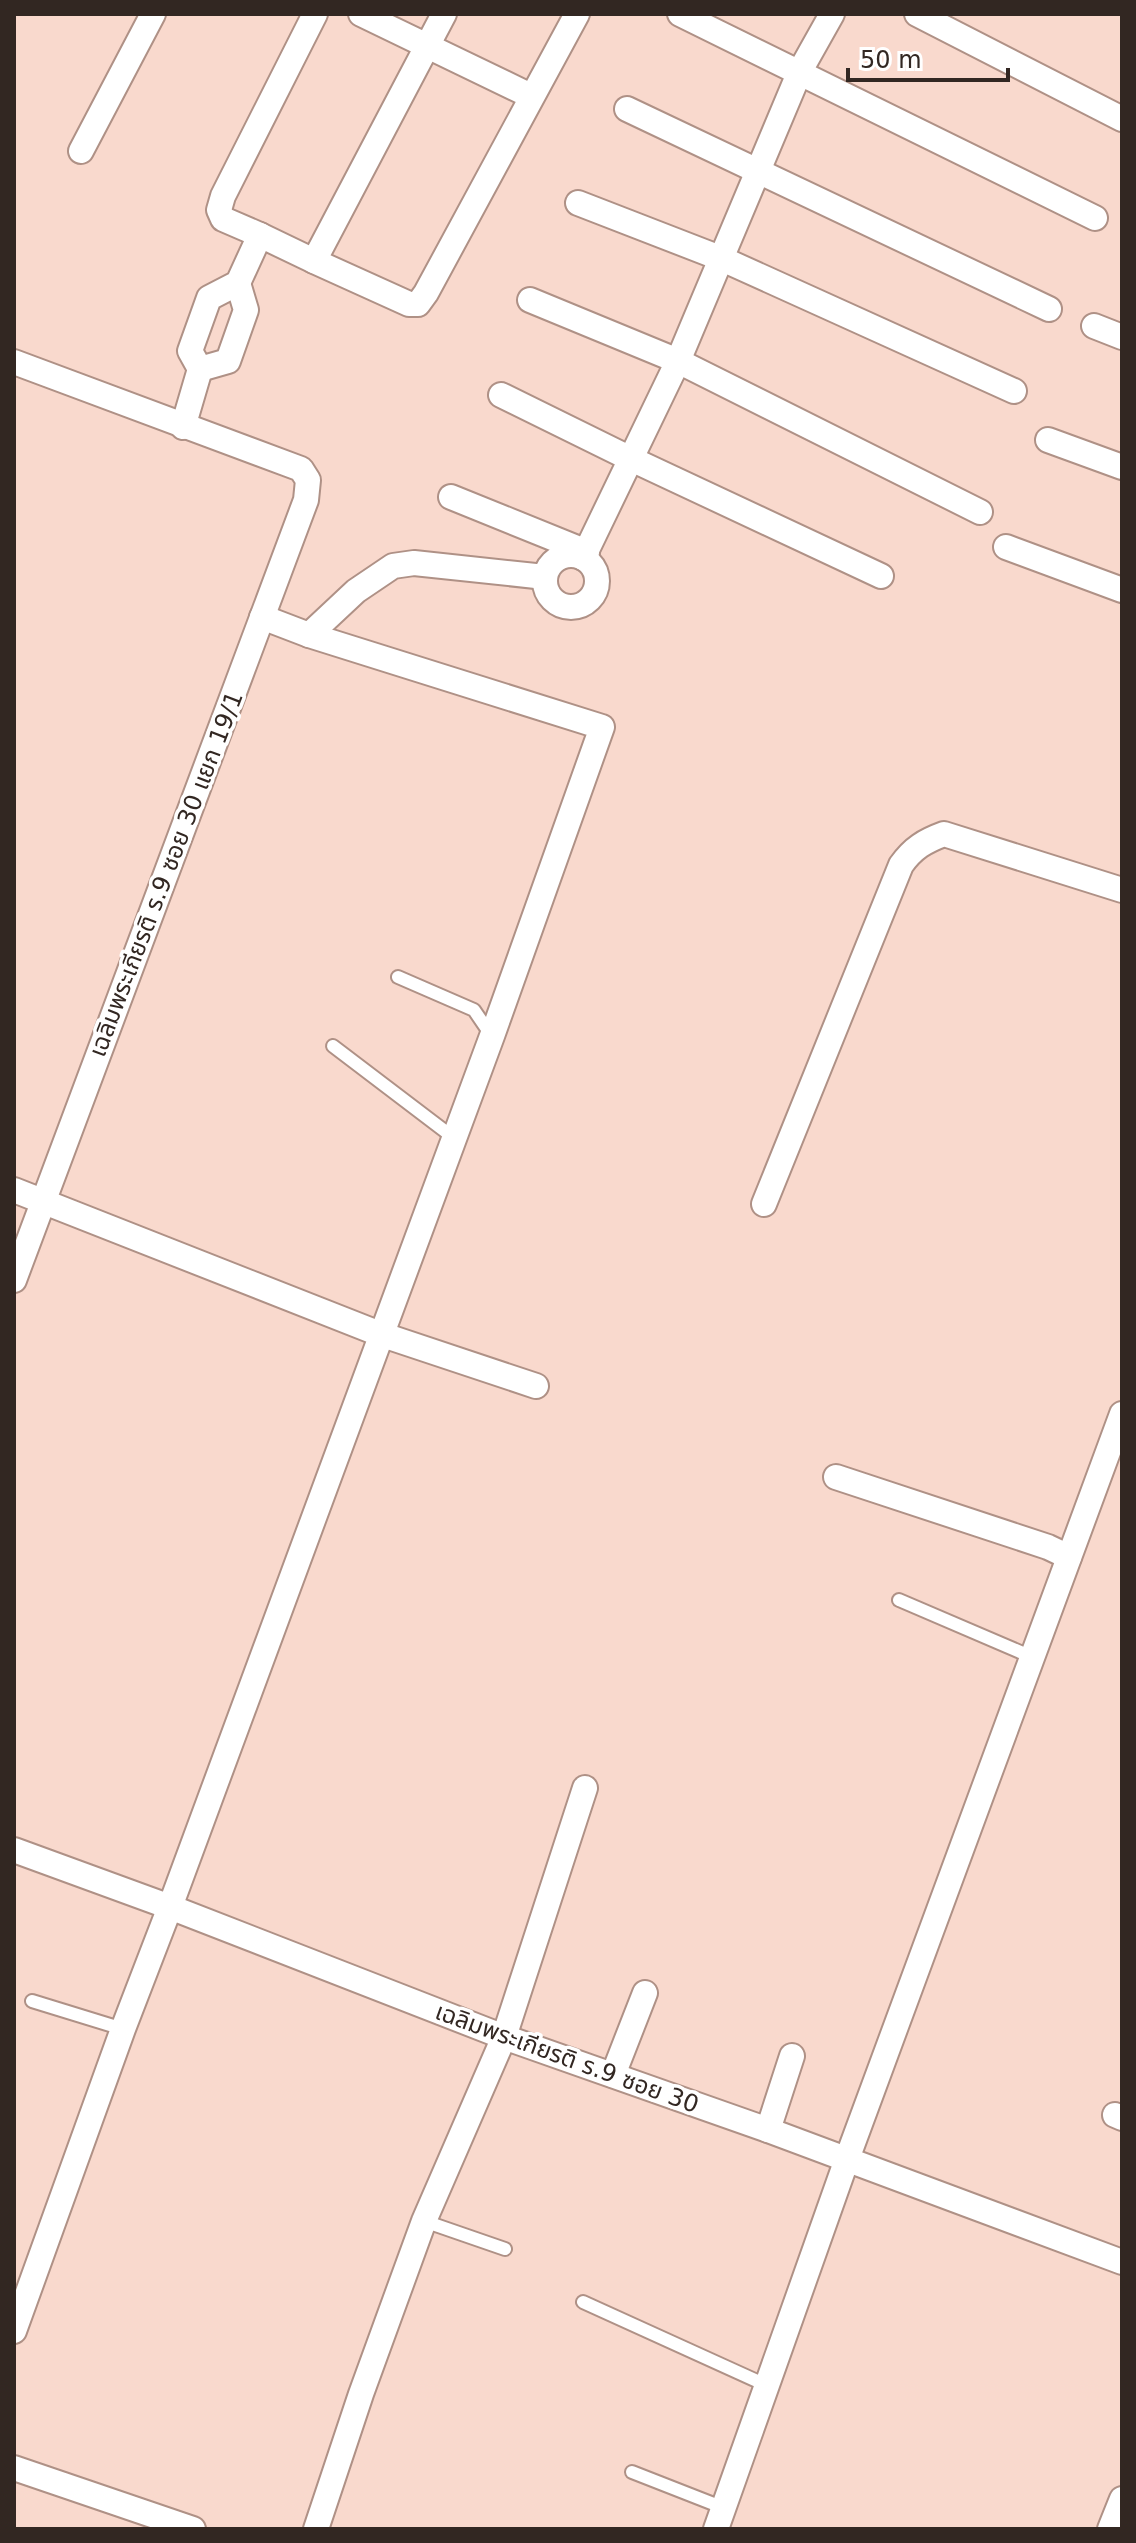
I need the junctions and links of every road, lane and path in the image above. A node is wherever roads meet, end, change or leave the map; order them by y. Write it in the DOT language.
graph roads {
  1 [pos="153,14"];
  2 [pos="315,14"];
  3 [pos="361,14"];
  4 [pos="444,14"];
  5 [pos="577,14"];
  6 [pos="680,14"];
  7 [pos="832,14"];
  8 [pos="917,14"];
  9 [pos="427,47"];
  10 [pos="800,71"];
  11 [pos="531,96"];
  12 [pos="627,109"];
  13 [pos="1122,119"];
  14 [pos="81,151"];
  15 [pos="758,170"];
  16 [pos="578,203"];
  17 [pos="1095,218"];
  18 [pos="260,235"];
  19 [pos="720,258"];
  20 [pos="314,261"];
  21 [pos="238,283"];
  22 [pos="530,300"];
  23 [pos="1049,309"];
  24 [pos="1094,326"];
  25 [pos="1122,337"];
  26 [pos="678,361"];
  27 [pos="14,362"];
  28 [pos="200,369"];
  29 [pos="1014,391"];
  30 [pos="501,395"];
  31 [pos="183,427"];
  32 [pos="1048,440"];
  33 [pos="629,458"];
  34 [pos="1122,467"];
  35 [pos="451,497"];
  36 [pos="980,512"];
  37 [pos="1006,547"];
  38 [pos="585,555"];
  39 [pos="881,576"];
  40 [pos="545,577"];
  41 [pos="1122,590"];
  42 [pos="262,617"];
  43 [pos="309,635"];
  44 [pos="1122,890"];
  45 [pos="398,977"];
  46 [pos="492,1036"];
  47 [pos="333,1046"];
  48 [pos="454,1138"];
  49 [pos="14,1190"];
  50 [pos="43,1200"];
  51 [pos="764,1204"];
  52 [pos="14,1280"];
  53 [pos="380,1334"];
  54 [pos="536,1386"];
  55 [pos="1122,1414"];
  56 [pos="836,1477"];
  57 [pos="1069,1557"];
  58 [pos="899,1600"];
  59 [pos="1032,1657"];
  60 [pos="585,1788"];
  61 [pos="14,1850"];
  62 [pos="170,1907"];
  63 [pos="645,1993"];
  64 [pos="32,2001"];
  65 [pos="123,2029"];
  66 [pos="504,2037"];
  67 [pos="792,2056"];
  68 [pos="613,2075"];
  69 [pos="768,2130"];
  70 [pos="847,2159"];
  71 [pos="424,2221"];
  72 [pos="505,2249"];
  73 [pos="1122,2262"];
  74 [pos="583,2302"];
  75 [pos="14,2331"];
  76 [pos="768,2386"];
  77 [pos="14,2468"];
  78 [pos="632,2472"];
  79 [pos="1122,2499"];
  80 [pos="720,2518"];
  81 [pos="193,2529"];
  82 [pos="316,2529"];
  83 [pos="1110,2529"];
  1 -- 14 [label="street"];
  2 -- 18 [label="street"];
  3 -- 9 [label="street"];
  4 -- 9 [label="street"];
  5 -- 11 [label="street"];
  6 -- 10 [label="street"];
  7 -- 10 [label="street"];
  8 -- 13 [label="street"];
  9 -- 11 [label="street"];
  9 -- 20 [label="street"];
  10 -- 15 [label="street"];
  10 -- 17 [label="street"];
  11 -- 20 [label="street"];
  12 -- 15 [label="street"];
  15 -- 19 [label="street"];
  15 -- 23 [label="street"];
  16 -- 19 [label="street"];
  18 -- 20 [label="street"];
  18 -- 21 [label="street"];
  19 -- 26 [label="street"];
  19 -- 29 [label="street"];
  21 -- 28 [label="street"];
  21 -- 28 [label="street"];
  22 -- 26 [label="street"];
  24 -- 25 [label="street"];
  26 -- 33 [label="street"];
  26 -- 36 [label="street"];
  27 -- 31 [label="street"];
  28 -- 31 [label="street"];
  30 -- 33 [label="street"];
  31 -- 42 [label="street, เฉลิมพระเกียรติ ร.9 ซอย 30 แยก 19/1"];
  32 -- 34 [label="street"];
  33 -- 38 [label="street"];
  33 -- 39 [label="street"];
  35 -- 38 [label="street"];
  37 -- 41 [label="street"];
  38 -- 40 [label="street"];
  38 -- 40 [label="street"];
  40 -- 43 [label="street"];
  42 -- 43 [label="street"];
  42 -- 50 [label="street, เฉลิมพระเกียรติ ร.9 ซอย 30 แยก 19/1"];
  43 -- 46 [label="street"];
  44 -- 51 [label="street"];
  45 -- 46 [label="lane"];
  46 -- 48 [label="street"];
  47 -- 48 [label="lane"];
  48 -- 53 [label="street"];
  49 -- 50 [label="street"];
  50 -- 52 [label="street, เฉลิมพระเกียรติ ร.9 ซอย 30 แยก 19/1"];
  50 -- 53 [label="street"];
  53 -- 54 [label="street"];
  53 -- 62 [label="street"];
  55 -- 57 [label="street"];
  56 -- 57 [label="street"];
  57 -- 59 [label="street"];
  58 -- 59 [label="lane"];
  59 -- 70 [label="street"];
  60 -- 66 [label="street"];
  61 -- 62 [label="street, เฉลิมพระเกียรติ ร.9 ซอย 30"];
  62 -- 65 [label="street"];
  62 -- 66 [label="street, เฉลิมพระเกียรติ ร.9 ซอย 30"];
  63 -- 68 [label="street"];
  64 -- 65 [label="lane"];
  65 -- 75 [label="street"];
  66 -- 68 [label="street, เฉลิมพระเกียรติ ร.9 ซอย 30"];
  66 -- 71 [label="street"];
  67 -- 69 [label="street"];
  68 -- 69 [label="street, เฉลิมพระเกียรติ ร.9 ซอย 30"];
  69 -- 70 [label="street, เฉลิมพระเกียรติ ร.9 ซอย 30"];
  70 -- 73 [label="street, เฉลิมพระเกียรติ ร.9 ซอย 30"];
  70 -- 76 [label="street"];
  71 -- 72 [label="lane"];
  71 -- 82 [label="street"];
  74 -- 76 [label="lane"];
  76 -- 80 [label="street"];
  77 -- 81 [label="street"];
  78 -- 80 [label="lane"];
  79 -- 83 [label="street"];
}
